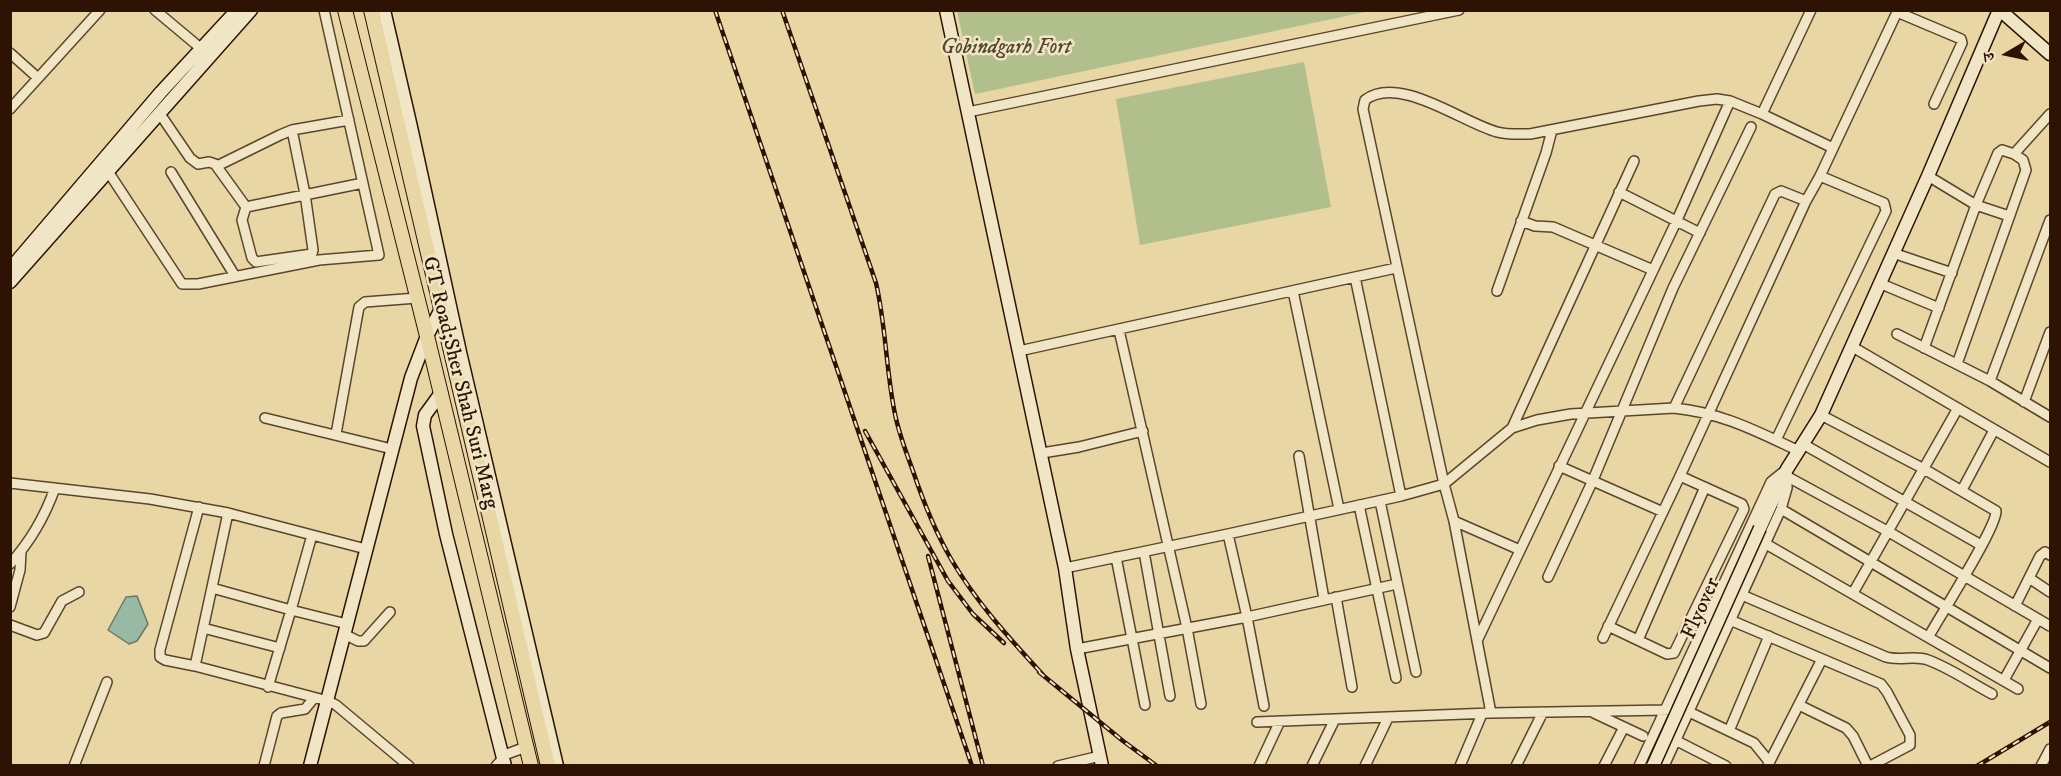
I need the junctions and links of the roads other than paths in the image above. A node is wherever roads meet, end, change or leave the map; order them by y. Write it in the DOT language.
graph roads {
  1 [pos="100,10"];
  2 [pos="155,10"];
  3 [pos="251,10"];
  4 [pos="324,10"];
  5 [pos="345,10"];
  6 [pos="372,10"];
  7 [pos="384,10"];
  8 [pos="946,10"];
  9 [pos="1459,10"];
  10 [pos="1811,10"];
  11 [pos="2000,10"];
  12 [pos="1897,11"];
  13 [pos="231,12"];
  14 [pos="206,52"];
  15 [pos="10,53"];
  16 [pos="2050,54"];
  17 [pos="38,78"];
  18 [pos="1730,101"];
  19 [pos="1934,104"];
  20 [pos="10,110"];
  21 [pos="968,112"];
  22 [pos="160,114"];
  23 [pos="1762,114"];
  24 [pos="2050,114"];
  25 [pos="349,120"];
  26 [pos="1751,127"];
  27 [pos="292,130"];
  28 [pos="1552,130"];
  29 [pos="1833,148"];
  30 [pos="2014,154"];
  31 [pos="1634,161"];
  32 [pos="217,166"];
  33 [pos="171,172"];
  34 [pos="109,173"];
  35 [pos="1820,176"];
  36 [pos="1928,176"];
  37 [pos="363,183"];
  38 [pos="1619,192"];
  39 [pos="305,194"];
  40 [pos="1806,201"];
  41 [pos="1976,205"];
  42 [pos="246,207"];
  43 [pos="2009,216"];
  44 [pos="1677,220"];
  45 [pos="2050,220"];
  46 [pos="1521,221"];
  47 [pos="1700,233"];
  48 [pos="1594,245"];
  49 [pos="1893,253"];
  50 [pos="1396,268"];
  51 [pos="10,269"];
  52 [pos="1653,270"];
  53 [pos="1952,273"];
  54 [pos="235,276"];
  55 [pos="1355,277"];
  56 [pos="10,282"];
  57 [pos="1879,284"];
  58 [pos="1293,291"];
  59 [pos="1497,291"];
  60 [pos="417,298"];
  61 [pos="1939,308"];
  62 [pos="441,309"];
  63 [pos="1119,330"];
  64 [pos="2050,332"];
  65 [pos="1897,334"];
  66 [pos="427,336"];
  67 [pos="1851,346"];
  68 [pos="1924,348"];
  69 [pos="1019,351"];
  70 [pos="1957,364"];
  71 [pos="1990,381"];
  72 [pos="441,393"];
  73 [pos="2024,402"];
  74 [pos="1674,408"];
  75 [pos="1958,408"];
  76 [pos="1620,412"];
  77 [pos="1708,412"];
  78 [pos="1586,414"];
  79 [pos="1821,415"];
  80 [pos="2050,417"];
  81 [pos="265,418"];
  82 [pos="1512,428"];
  83 [pos="1994,430"];
  84 [pos="1143,431"];
  85 [pos="336,434"];
  86 [pos="1776,440"];
  87 [pos="1801,448"];
  88 [pos="392,449"];
  89 [pos="1042,453"];
  90 [pos="1299,456"];
  91 [pos="2050,462"];
  92 [pos="1559,466"];
  93 [pos="1924,469"];
  94 [pos="1787,473"];
  95 [pos="1680,476"];
  96 [pos="1593,480"];
  97 [pos="10,483"];
  98 [pos="1444,484"];
  99 [pos="1705,487"];
  100 [pos="55,488"];
  101 [pos="1962,490"];
  102 [pos="1401,496"];
  103 [pos="1906,500"];
  104 [pos="1380,501"];
  105 [pos="1359,505"];
  106 [pos="199,507"];
  107 [pos="1781,508"];
  108 [pos="1339,509"];
  109 [pos="1662,512"];
  110 [pos="228,513"];
  111 [pos="1310,516"];
  112 [pos="1454,522"];
  113 [pos="1889,532"];
  114 [pos="1228,534"];
  115 [pos="312,535"];
  116 [pos="1766,544"];
  117 [pos="1981,544"];
  118 [pos="1169,547"];
  119 [pos="366,549"];
  120 [pos="1521,550"];
  121 [pos="21,552"];
  122 [pos="1144,552"];
  123 [pos="2050,555"];
  124 [pos="1116,557"];
  125 [pos="1871,563"];
  126 [pos="10,564"];
  127 [pos="1065,568"];
  128 [pos="1964,576"];
  129 [pos="1548,577"];
  130 [pos="2029,578"];
  131 [pos="1398,584"];
  132 [pos="212,588"];
  133 [pos="1377,589"];
  134 [pos="79,592"];
  135 [pos="1853,592"];
  136 [pos="2050,592"];
  137 [pos="1742,595"];
  138 [pos="1336,597"];
  139 [pos="1324,599"];
  140 [pos="1946,606"];
  141 [pos="2015,606"];
  142 [pos="10,607"];
  143 [pos="291,610"];
  144 [pos="390,612"];
  145 [pos="1247,617"];
  146 [pos="2038,619"];
  147 [pos="1730,620"];
  148 [pos="10,626"];
  149 [pos="1608,626"];
  150 [pos="2050,626"];
  151 [pos="203,628"];
  152 [pos="1187,628"];
  153 [pos="345,629"];
  154 [pos="1159,634"];
  155 [pos="1769,636"];
  156 [pos="1929,636"];
  157 [pos="1603,638"];
  158 [pos="1132,639"];
  159 [pos="1638,640"];
  160 [pos="1477,641"];
  161 [pos="280,648"];
  162 [pos="1077,649"];
  163 [pos="2020,651"];
  164 [pos="1822,659"];
  165 [pos="195,666"];
  166 [pos="2050,668"];
  167 [pos="1416,672"];
  168 [pos="1396,678"];
  169 [pos="2004,680"];
  170 [pos="107,682"];
  171 [pos="268,687"];
  172 [pos="1352,687"];
  173 [pos="2018,689"];
  174 [pos="1992,694"];
  175 [pos="1170,696"];
  176 [pos="314,698"];
  177 [pos="328,701"];
  178 [pos="1201,704"];
  179 [pos="1145,705"];
  180 [pos="1799,705"];
  181 [pos="1264,706"];
  182 [pos="1665,710"];
  183 [pos="1688,710"];
  184 [pos="1590,711"];
  185 [pos="1543,712"];
  186 [pos="1487,713"];
  187 [pos="1388,718"];
  188 [pos="1335,719"];
  189 [pos="1280,721"];
  190 [pos="1257,722"];
  191 [pos="1624,726"];
  192 [pos="1729,731"];
  193 [pos="1643,736"];
  194 [pos="1675,740"];
  195 [pos="526,747"];
  196 [pos="2049,754"];
  197 [pos="1101,761"];
  198 [pos="1710,762"];
  199 [pos="501,763"];
  200 [pos="1769,764"];
  201 [pos="74,765"];
  202 [pos="264,765"];
  203 [pos="310,765"];
  204 [pos="409,765"];
  205 [pos="531,765"];
  206 [pos="548,765"];
  207 [pos="557,765"];
  208 [pos="1058,765"];
  209 [pos="1259,765"];
  210 [pos="1312,765"];
  211 [pos="1365,765"];
  212 [pos="1460,765"];
  213 [pos="1516,765"];
  214 [pos="1604,765"];
  215 [pos="1639,765"];
  216 [pos="1653,765"];
  217 [pos="1664,765"];
  218 [pos="1726,765"];
  219 [pos="1869,765"];
  220 [pos="2041,765"];
  1 -- 17 [label="street"];
  2 -- 14 [label="street"];
  3 -- 14 [label="main road"];
  4 -- 25 [label="street"];
  5 -- 60 [label="main road, GT Road;Sher Shah Suri Marg"];
  6 -- 62 [label="main road, GT Road;Sher Shah Suri Marg"];
  7 -- 207 [label="main road"];
  8 -- 21 [label="main road"];
  9 -- 21 [label="street"];
  10 -- 23 [label="street"];
  11 -- 16 [label="main road"];
  11 -- 36 [label="main road, Flyover"];
  12 -- 19 [label="street"];
  12 -- 29 [label="street"];
  13 -- 14 [label="main road"];
  14 -- 22 [label="main road"];
  14 -- 51 [label="main road"];
  15 -- 17 [label="street"];
  17 -- 20 [label="street"];
  18 -- 23 [label="street"];
  18 -- 28 [label="street"];
  18 -- 44 [label="street"];
  21 -- 69 [label="main road"];
  22 -- 32 [label="street"];
  22 -- 34 [label="main road"];
  23 -- 29 [label="street"];
  24 -- 30 [label="street"];
  25 -- 27 [label="street"];
  25 -- 37 [label="street"];
  26 -- 47 [label="street"];
  27 -- 32 [label="street"];
  27 -- 39 [label="street"];
  28 -- 46 [label="street"];
  28 -- 50 [label="street"];
  29 -- 35 [label="street"];
  30 -- 41 [label="street"];
  30 -- 43 [label="street"];
  31 -- 38 [label="street"];
  32 -- 42 [label="street"];
  33 -- 54 [label="street"];
  34 -- 54 [label="street"];
  34 -- 56 [label="main road"];
  35 -- 40 [label="street"];
  35 -- 86 [label="street"];
  36 -- 41 [label="street"];
  36 -- 49 [label="main road, Flyover"];
  37 -- 39 [label="street"];
  37 -- 54 [label="street"];
  38 -- 44 [label="street"];
  38 -- 48 [label="street"];
  39 -- 42 [label="street"];
  39 -- 42 [label="street"];
  40 -- 74 [label="street"];
  40 -- 77 [label="street"];
  41 -- 43 [label="street"];
  41 -- 53 [label="street"];
  43 -- 70 [label="street"];
  44 -- 47 [label="street"];
  44 -- 52 [label="street"];
  45 -- 71 [label="street"];
  46 -- 48 [label="street"];
  46 -- 59 [label="street"];
  47 -- 76 [label="street"];
  48 -- 52 [label="street"];
  48 -- 82 [label="street"];
  49 -- 53 [label="street"];
  49 -- 57 [label="main road, Flyover"];
  50 -- 55 [label="street"];
  50 -- 98 [label="street"];
  52 -- 78 [label="street"];
  53 -- 61 [label="street"];
  55 -- 58 [label="street"];
  55 -- 102 [label="street"];
  57 -- 61 [label="street"];
  57 -- 67 [label="main road, Flyover"];
  58 -- 63 [label="street"];
  58 -- 108 [label="street"];
  60 -- 66 [label="main road, GT Road;Sher Shah Suri Marg"];
  60 -- 85 [label="street"];
  61 -- 68 [label="street"];
  62 -- 66 [label="main road"];
  62 -- 206 [label="main road, GT Road;Sher Shah Suri Marg"];
  63 -- 69 [label="street"];
  63 -- 84 [label="street"];
  64 -- 73 [label="street"];
  65 -- 68 [label="street"];
  66 -- 72 [label="main road, GT Road;Sher Shah Suri Marg"];
  66 -- 88 [label="main road"];
  67 -- 75 [label="street"];
  67 -- 79 [label="main road, Flyover"];
  68 -- 70 [label="street"];
  69 -- 89 [label="main road"];
  70 -- 71 [label="street"];
  71 -- 73 [label="street"];
  72 -- 195 [label="main road, GT Road;Sher Shah Suri Marg"];
  72 -- 199 [label="main road"];
  73 -- 80 [label="street"];
  74 -- 76 [label="street"];
  74 -- 77 [label="street"];
  75 -- 83 [label="street"];
  75 -- 93 [label="street"];
  76 -- 78 [label="street"];
  76 -- 96 [label="street"];
  77 -- 86 [label="street"];
  77 -- 95 [label="street"];
  78 -- 82 [label="street"];
  78 -- 92 [label="street"];
  79 -- 87 [label="main road, Flyover"];
  79 -- 93 [label="street"];
  81 -- 85 [label="street"];
  82 -- 98 [label="street"];
  83 -- 91 [label="street"];
  83 -- 101 [label="street"];
  84 -- 89 [label="street"];
  84 -- 118 [label="street"];
  85 -- 88 [label="street"];
  86 -- 87 [label="street"];
  87 -- 94 [label="main road, Flyover"];
  87 -- 103 [label="street"];
  88 -- 119 [label="main road"];
  89 -- 127 [label="main road"];
  90 -- 111 [label="street"];
  92 -- 96 [label="street"];
  92 -- 120 [label="street"];
  93 -- 101 [label="street"];
  93 -- 103 [label="street"];
  94 -- 107 [label="street"];
  94 -- 113 [label="street"];
  94 -- 182 [label="street"];
  94 -- 216 [label="main road, Flyover, bridge"];
  95 -- 99 [label="street"];
  95 -- 109 [label="street"];
  96 -- 109 [label="street"];
  96 -- 129 [label="street"];
  97 -- 100 [label="street"];
  98 -- 102 [label="street"];
  98 -- 112 [label="street"];
  99 -- 159 [label="street"];
  99 -- 159 [label="street"];
  100 -- 106 [label="street"];
  100 -- 121 [label="street"];
  101 -- 117 [label="street"];
  102 -- 104 [label="street"];
  103 -- 113 [label="street"];
  103 -- 117 [label="street"];
  104 -- 105 [label="street"];
  104 -- 131 [label="street"];
  105 -- 108 [label="street"];
  105 -- 133 [label="street"];
  106 -- 110 [label="street"];
  106 -- 165 [label="street"];
  107 -- 116 [label="street"];
  107 -- 125 [label="street"];
  108 -- 111 [label="street"];
  109 -- 149 [label="street"];
  110 -- 115 [label="street"];
  110 -- 132 [label="street"];
  111 -- 114 [label="street"];
  111 -- 139 [label="street"];
  112 -- 120 [label="street"];
  112 -- 160 [label="street"];
  113 -- 125 [label="street"];
  113 -- 128 [label="street"];
  114 -- 118 [label="street"];
  114 -- 145 [label="street"];
  115 -- 119 [label="street"];
  115 -- 143 [label="street"];
  116 -- 135 [label="street"];
  116 -- 137 [label="street"];
  117 -- 128 [label="street"];
  118 -- 122 [label="street"];
  118 -- 152 [label="street"];
  119 -- 153 [label="main road"];
  120 -- 160 [label="street"];
  121 -- 126 [label="street"];
  121 -- 142 [label="street"];
  122 -- 124 [label="street"];
  122 -- 154 [label="street"];
  123 -- 130 [label="street"];
  124 -- 127 [label="street"];
  124 -- 158 [label="street"];
  125 -- 135 [label="street"];
  125 -- 140 [label="street"];
  127 -- 162 [label="main road"];
  128 -- 140 [label="street"];
  128 -- 141 [label="street"];
  130 -- 136 [label="street"];
  130 -- 141 [label="street"];
  131 -- 133 [label="street"];
  131 -- 167 [label="street"];
  132 -- 143 [label="street"];
  132 -- 151 [label="street"];
  133 -- 138 [label="street"];
  133 -- 168 [label="street"];
  134 -- 148 [label="street"];
  135 -- 156 [label="street"];
  137 -- 147 [label="street"];
  137 -- 174 [label="street"];
  138 -- 139 [label="street"];
  138 -- 172 [label="street"];
  139 -- 145 [label="street"];
  140 -- 156 [label="street"];
  140 -- 163 [label="street"];
  141 -- 146 [label="street"];
  143 -- 153 [label="street"];
  143 -- 161 [label="street"];
  144 -- 153 [label="street"];
  145 -- 152 [label="street"];
  145 -- 181 [label="street"];
  146 -- 150 [label="street"];
  146 -- 163 [label="street"];
  147 -- 155 [label="street"];
  147 -- 183 [label="street"];
  149 -- 157 [label="street"];
  149 -- 159 [label="street"];
  151 -- 161 [label="street"];
  151 -- 165 [label="street"];
  152 -- 154 [label="street"];
  152 -- 178 [label="street"];
  153 -- 177 [label="main road"];
  154 -- 158 [label="street"];
  154 -- 175 [label="street"];
  155 -- 164 [label="street"];
  155 -- 192 [label="street"];
  156 -- 169 [label="street"];
  158 -- 162 [label="street"];
  158 -- 179 [label="street"];
  160 -- 186 [label="street"];
  161 -- 171 [label="street"];
  162 -- 197 [label="main road"];
  163 -- 166 [label="street"];
  163 -- 169 [label="street"];
  164 -- 180 [label="street"];
  164 -- 219 [label="street"];
  165 -- 171 [label="street"];
  169 -- 173 [label="street"];
  170 -- 201 [label="street"];
  171 -- 176 [label="street"];
  176 -- 177 [label="street"];
  176 -- 202 [label="street"];
  177 -- 203 [label="main road"];
  177 -- 204 [label="street"];
  180 -- 200 [label="street"];
  180 -- 219 [label="street"];
  182 -- 183 [label="street"];
  182 -- 184 [label="street"];
  182 -- 215 [label="street"];
  183 -- 192 [label="street"];
  183 -- 194 [label="street"];
  184 -- 185 [label="street"];
  184 -- 191 [label="street"];
  185 -- 186 [label="street"];
  185 -- 213 [label="street"];
  186 -- 187 [label="street"];
  186 -- 212 [label="street"];
  187 -- 188 [label="street"];
  187 -- 211 [label="street"];
  188 -- 189 [label="street"];
  188 -- 210 [label="street"];
  189 -- 190 [label="street"];
  189 -- 209 [label="street"];
  191 -- 193 [label="street"];
  191 -- 214 [label="street"];
  192 -- 200 [label="street"];
  194 -- 198 [label="street"];
  194 -- 217 [label="street"];
  195 -- 199 [label="street"];
  195 -- 205 [label="main road, GT Road;Sher Shah Suri Marg"];
  196 -- 220 [label="street"];
  197 -- 208 [label="street"];
  198 -- 218 [label="street"];
}
